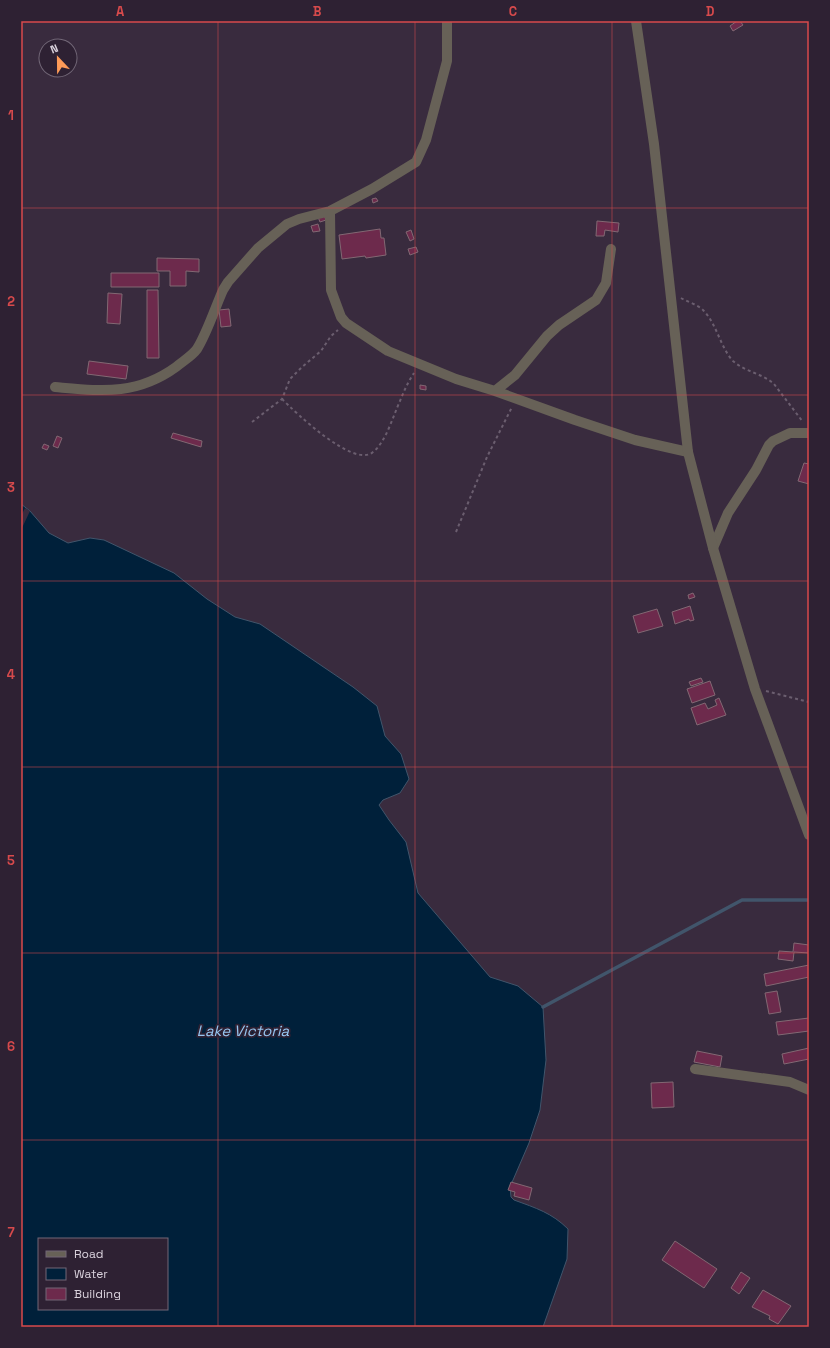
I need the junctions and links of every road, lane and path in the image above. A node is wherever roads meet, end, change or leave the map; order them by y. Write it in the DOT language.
graph roads {
  1 [pos="447,21"];
  2 [pos="636,21"];
  3 [pos="330,211"];
  4 [pos="611,250"];
  5 [pos="670,290"];
  6 [pos="346,324"];
  7 [pos="419,364"];
  8 [pos="56,387"];
  9 [pos="495,391"];
  10 [pos="516,398"];
  11 [pos="282,399"];
  12 [pos="252,422"];
  13 [pos="807,429"];
  14 [pos="688,452"];
  15 [pos="456,532"];
  16 [pos="713,548"];
  17 [pos="755,689"];
  18 [pos="809,702"];
  19 [pos="809,835"];
  20 [pos="695,1070"];
  21 [pos="809,1090"];
  1 -- 3 [label="street"];
  2 -- 5 [label="street"];
  3 -- 6 [label="street"];
  3 -- 8 [label="street"];
  4 -- 9 [label="street"];
  5 -- 13 [label="path"];
  5 -- 14 [label="street"];
  6 -- 7 [label="street"];
  6 -- 11 [label="path"];
  7 -- 9 [label="street"];
  7 -- 11 [label="path"];
  9 -- 10 [label="street"];
  10 -- 14 [label="street"];
  10 -- 15 [label="path"];
  11 -- 12 [label="path"];
  13 -- 16 [label="street"];
  14 -- 16 [label="street"];
  16 -- 17 [label="street"];
  17 -- 18 [label="path"];
  17 -- 19 [label="street"];
  20 -- 21 [label="street"];
}
